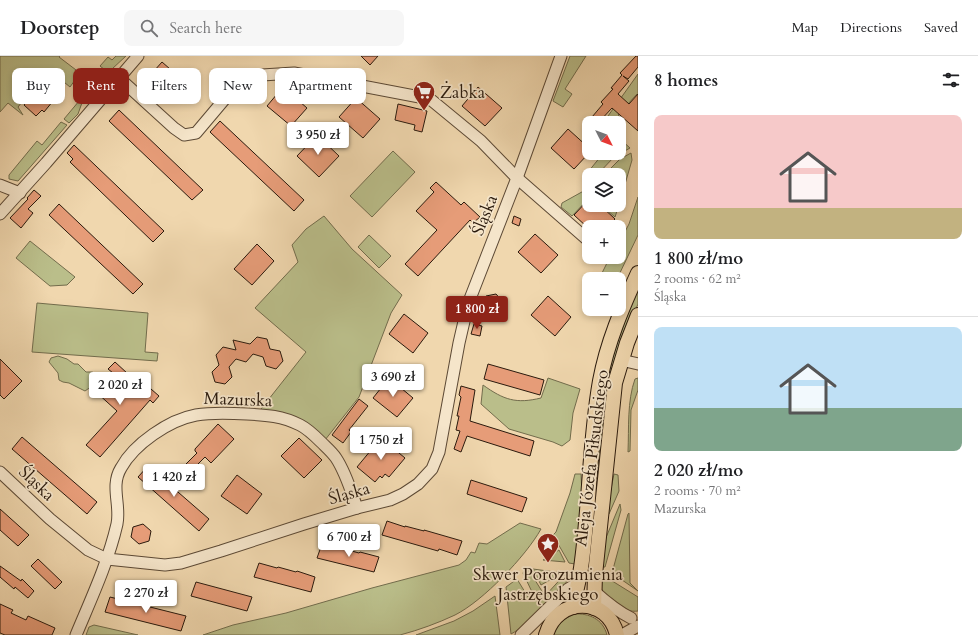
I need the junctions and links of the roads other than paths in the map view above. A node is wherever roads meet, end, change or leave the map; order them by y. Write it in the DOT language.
graph roads {
  1 [pos="138,56"];
  2 [pos="561,56"];
  3 [pos="127,68"];
  4 [pos="129,88"];
  5 [pos="96,104"];
  6 [pos="517,178"];
  7 [pos="0,185"];
  8 [pos="20,193"];
  9 [pos="0,214"];
  10 [pos="582,235"];
  11 [pos="638,273"];
  12 [pos="638,315"];
  13 [pos="621,360"];
  14 [pos="638,364"];
  15 [pos="0,472"];
  16 [pos="357,508"];
  17 [pos="107,559"];
  18 [pos="578,583"];
  19 [pos="594,591"];
  20 [pos="573,606"];
  21 [pos="594,608"];
  22 [pos="636,620"];
  23 [pos="614,629"];
  24 [pos="76,635"];
  25 [pos="521,635"];
  26 [pos="546,635"];
  27 [pos="622,635"];
  1 -- 3 [label="street"];
  2 -- 6 [label="street, Śląska"];
  4 -- 6 [label="street"];
  5 -- 8 [label="street"];
  6 -- 10 [label="street"];
  6 -- 16 [label="street, Śląska"];
  7 -- 8 [label="street"];
  8 -- 9 [label="street"];
  11 -- 18 [label="main road, Aleja Józefa Piłsudskiego"];
  12 -- 13 [label="main road, Aleja Józefa Piłsudskiego"];
  13 -- 14 [label="street"];
  13 -- 19 [label="main road, Aleja Józefa Piłsudskiego"];
  15 -- 17 [label="street, Śląska"];
  16 -- 17 [label="street, Śląska"];
  16 -- 17 [label="street, Mazurska"];
  17 -- 24 [label="street, Mazurska"];
  18 -- 20 [label="main road, Aleja Józefa Piłsudskiego"];
  18 -- 25 [label="street"];
  19 -- 21 [label="main road, Aleja Józefa Piłsudskiego"];
  19 -- 22 [label="street"];
  20 -- 21 [label="main road"];
  20 -- 26 [label="main road"];
  21 -- 23 [label="main road"];
  22 -- 23 [label="street"];
  22 -- 27 [label="street"];
}
